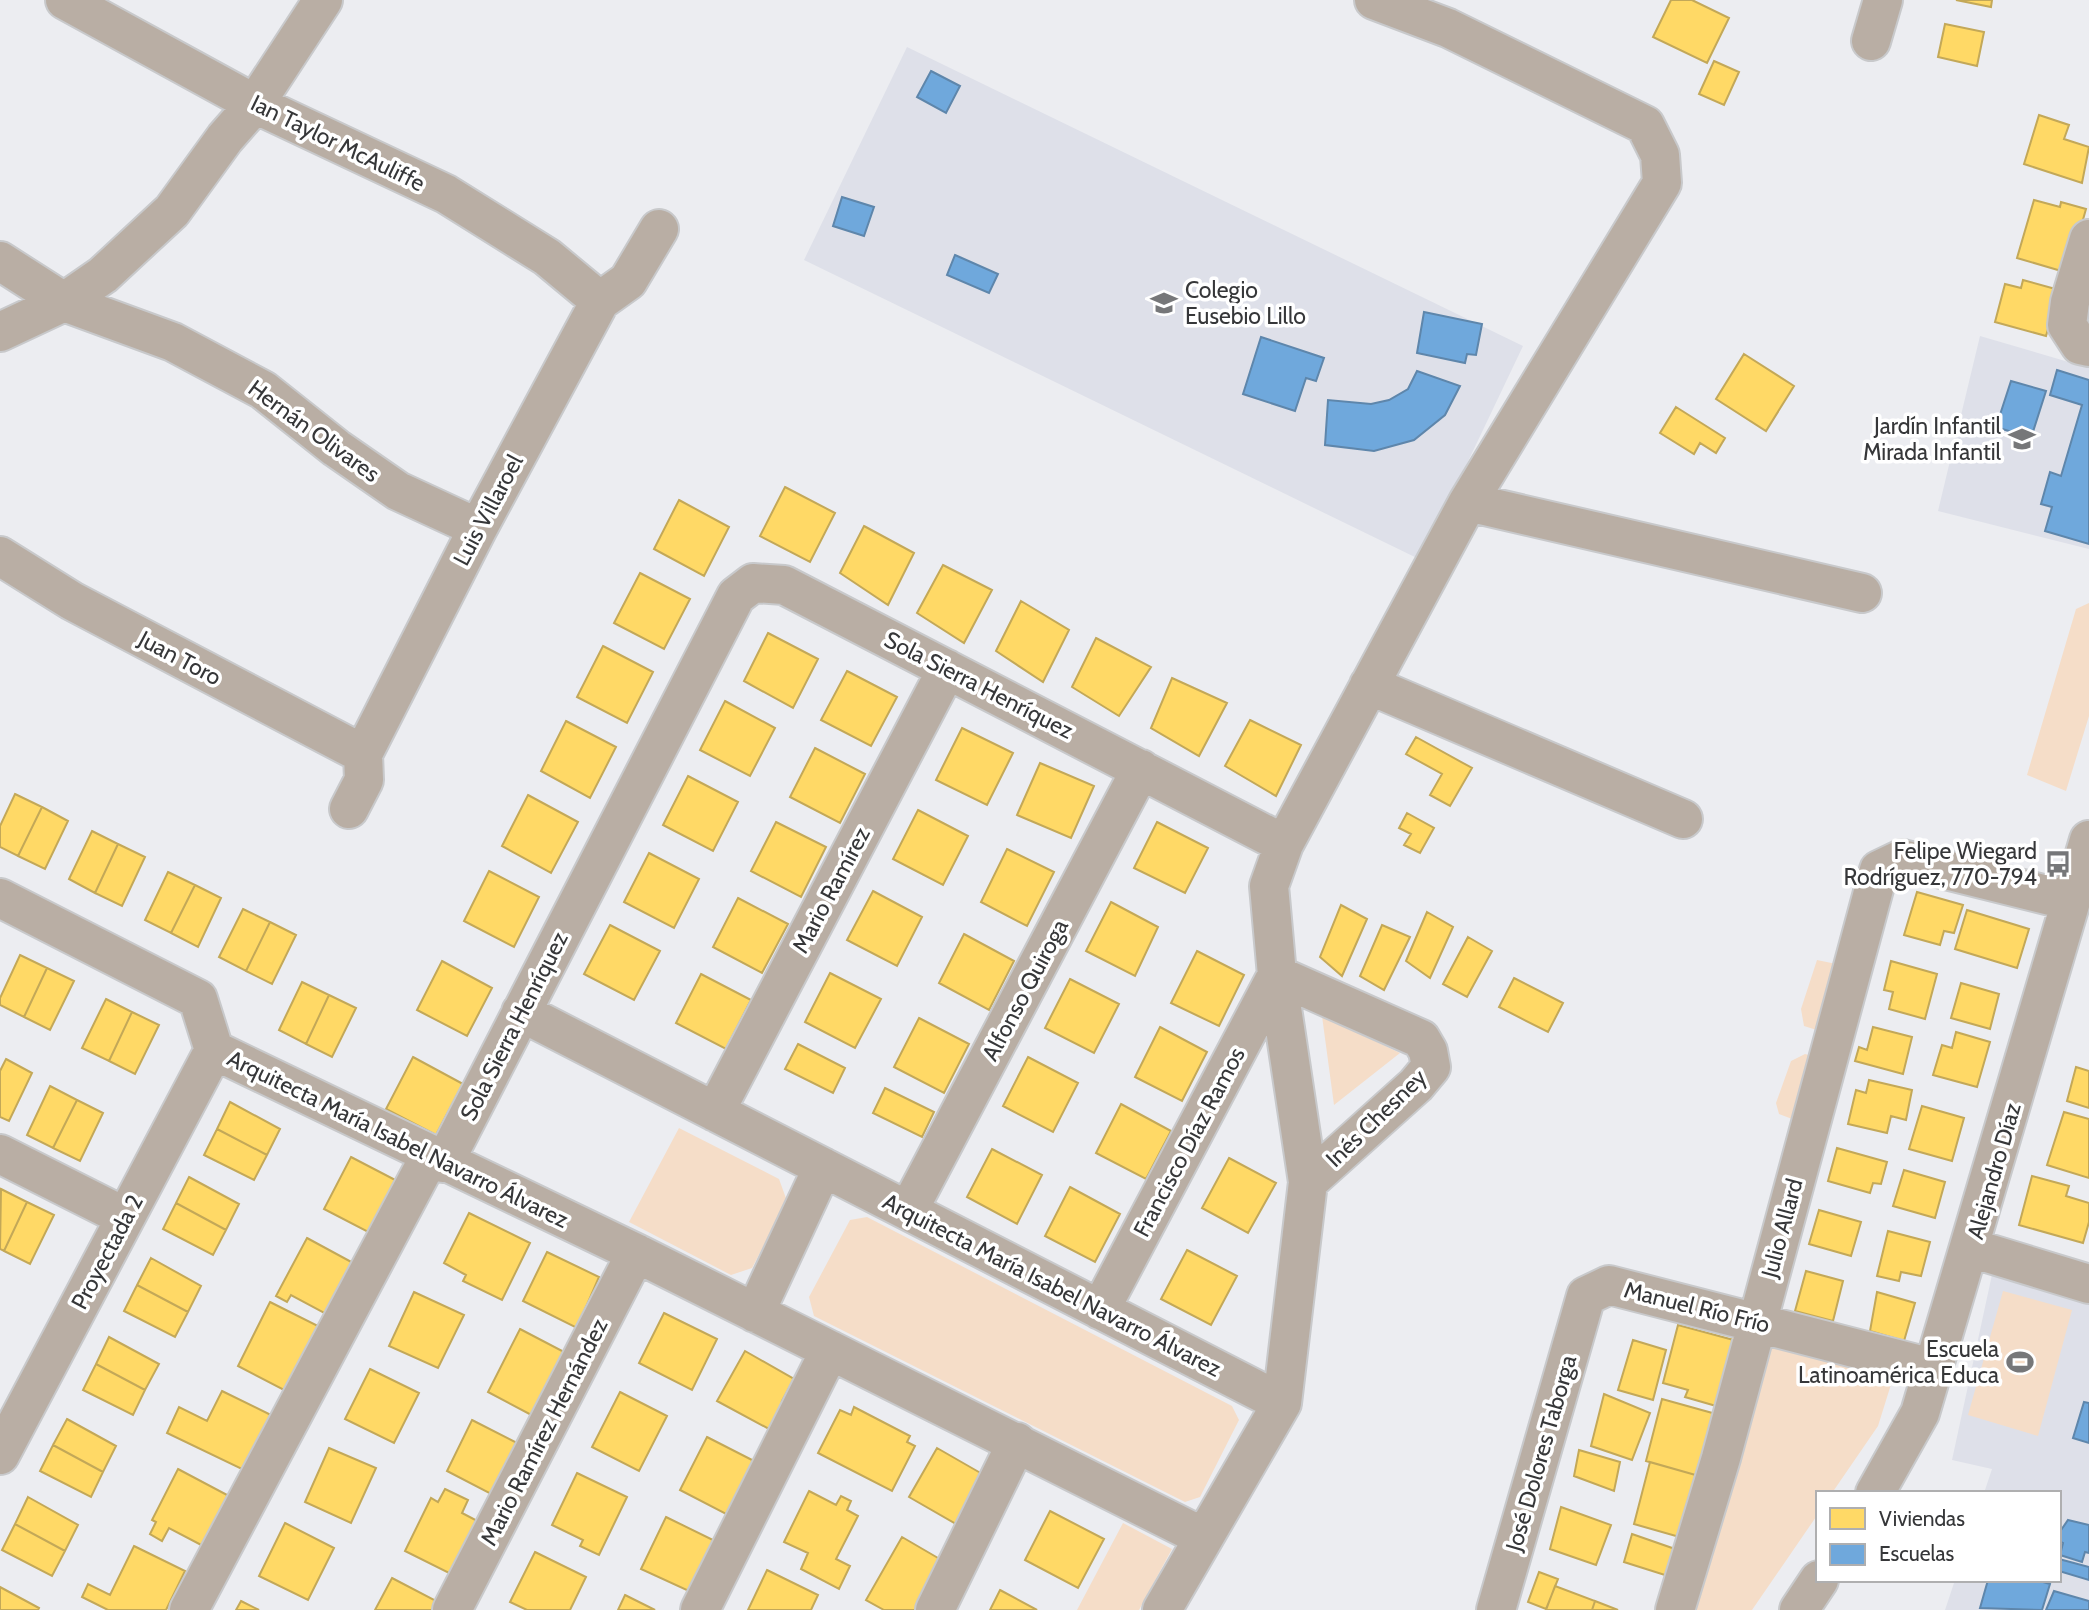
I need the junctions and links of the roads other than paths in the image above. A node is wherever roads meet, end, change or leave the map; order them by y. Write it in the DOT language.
graph roads {
  1 [pos="65,0"];
  2 [pos="323,0"];
  3 [pos="1374,0"];
  4 [pos="1883,0"];
  5 [pos="1871,41"];
  6 [pos="255,104"];
  7 [pos="659,229"];
  8 [pos="2089,239"];
  9 [pos="0,261"];
  10 [pos="64,302"];
  11 [pos="600,302"];
  12 [pos="0,332"];
  13 [pos="2089,347"];
  14 [pos="1468,502"];
  15 [pos="478,528"];
  16 [pos="0,556"];
  17 [pos="1862,593"];
  18 [pos="947,669"];
  19 [pos="1369,685"];
  20 [pos="363,754"];
  21 [pos="1141,769"];
  22 [pos="349,809"];
  23 [pos="1683,819"];
  24 [pos="2089,840"];
  25 [pos="1284,844"];
  26 [pos="2079,892"];
  27 [pos="0,898"];
  28 [pos="1277,975"];
  29 [pos="522,1012"];
  30 [pos="214,1050"];
  31 [pos="715,1112"];
  32 [pos="0,1154"];
  33 [pos="437,1160"];
  34 [pos="823,1167"];
  35 [pos="1308,1182"];
  36 [pos="908,1211"];
  37 [pos="125,1217"];
  38 [pos="1971,1248"];
  39 [pos="636,1253"];
  40 [pos="2089,1284"];
  41 [pos="1586,1296"];
  42 [pos="1100,1310"];
  43 [pos="755,1313"];
  44 [pos="1756,1322"];
  45 [pos="831,1350"];
  46 [pos="1932,1368"];
  47 [pos="1282,1403"];
  48 [pos="11,1405"];
  49 [pos="1017,1443"];
  50 [pos="0,1455"];
  51 [pos="1876,1491"];
  52 [pos="1203,1537"];
  53 [pos="1818,1582"];
  54 [pos="189,1610"];
  55 [pos="452,1610"];
  56 [pos="700,1610"];
  57 [pos="936,1610"];
  58 [pos="1162,1610"];
  59 [pos="1496,1610"];
  60 [pos="1675,1610"];
  61 [pos="1800,1610"];
  1 -- 6 [label="street, Ian Taylor McAuliffe"];
  2 -- 6 [label="street"];
  3 -- 14 [label="street"];
  4 -- 5 [label="street"];
  6 -- 10 [label="street"];
  6 -- 11 [label="street, Ian Taylor McAuliffe"];
  7 -- 11 [label="street, Luis Villaroel"];
  8 -- 13 [label="street"];
  9 -- 10 [label="street, Hernán Olivares"];
  10 -- 12 [label="street"];
  10 -- 15 [label="street, Hernán Olivares"];
  11 -- 15 [label="street, Luis Villaroel"];
  14 -- 17 [label="street"];
  14 -- 19 [label="street"];
  15 -- 20 [label="street, Luis Villaroel"];
  16 -- 20 [label="street, Juan Toro"];
  18 -- 21 [label="street, Sola Sierra Henríquez"];
  18 -- 29 [label="street, Sola Sierra Henríquez"];
  18 -- 31 [label="street, Mario Ramírez"];
  19 -- 23 [label="street"];
  19 -- 25 [label="street"];
  20 -- 22 [label="street, Luis Villaroel"];
  21 -- 25 [label="street, Sola Sierra Henríquez"];
  21 -- 36 [label="street, Alfonso Quiroga"];
  24 -- 26 [label="street, Alejandro Díaz"];
  25 -- 28 [label="street"];
  26 -- 38 [label="street, Alejandro Díaz"];
  26 -- 44 [label="street, Julio Allard"];
  27 -- 30 [label="street, Arquitecta María Isabel Navarro Álvarez"];
  28 -- 35 [label="street"];
  28 -- 35 [label="street, Inés Chesney"];
  28 -- 42 [label="street, Francisco Díaz Ramos"];
  29 -- 31 [label="street, Arquitecta María Isabel Navarro Álvarez"];
  29 -- 33 [label="street, Sola Sierra Henríquez"];
  30 -- 33 [label="street, Arquitecta María Isabel Navarro Álvarez"];
  30 -- 37 [label="street, Proyectada 2"];
  31 -- 34 [label="street, Arquitecta María Isabel Navarro Álvarez"];
  32 -- 37 [label="street"];
  33 -- 39 [label="street, Arquitecta María Isabel Navarro Álvarez"];
  33 -- 54 [label="street, Sola Sierra Henríquez"];
  34 -- 36 [label="street, Arquitecta María Isabel Navarro Álvarez"];
  34 -- 43 [label="street"];
  35 -- 47 [label="street"];
  36 -- 42 [label="street, Arquitecta María Isabel Navarro Álvarez"];
  37 -- 48 [label="street, Proyectada 2"];
  38 -- 40 [label="street"];
  38 -- 46 [label="street, Alejandro Díaz"];
  39 -- 43 [label="street, Arquitecta María Isabel Navarro Álvarez"];
  39 -- 55 [label="street, Mario Ramírez Hernández"];
  41 -- 44 [label="street, Manuel Río Frío"];
  41 -- 59 [label="street, José Dolores Taborga"];
  42 -- 47 [label="street, Arquitecta María Isabel Navarro Álvarez"];
  43 -- 45 [label="street, Arquitecta María Isabel Navarro Álvarez"];
  44 -- 46 [label="street, Manuel Río Frío"];
  44 -- 60 [label="street, Julio Allard"];
  45 -- 49 [label="street, Arquitecta María Isabel Navarro Álvarez"];
  45 -- 56 [label="street"];
  46 -- 51 [label="street, Alejandro Díaz"];
  47 -- 52 [label="street"];
  48 -- 50 [label="street, Proyectada 2"];
  49 -- 52 [label="street, Arquitecta María Isabel Navarro Álvarez"];
  49 -- 57 [label="street"];
  52 -- 58 [label="street"];
  53 -- 61 [label="street"];
}
